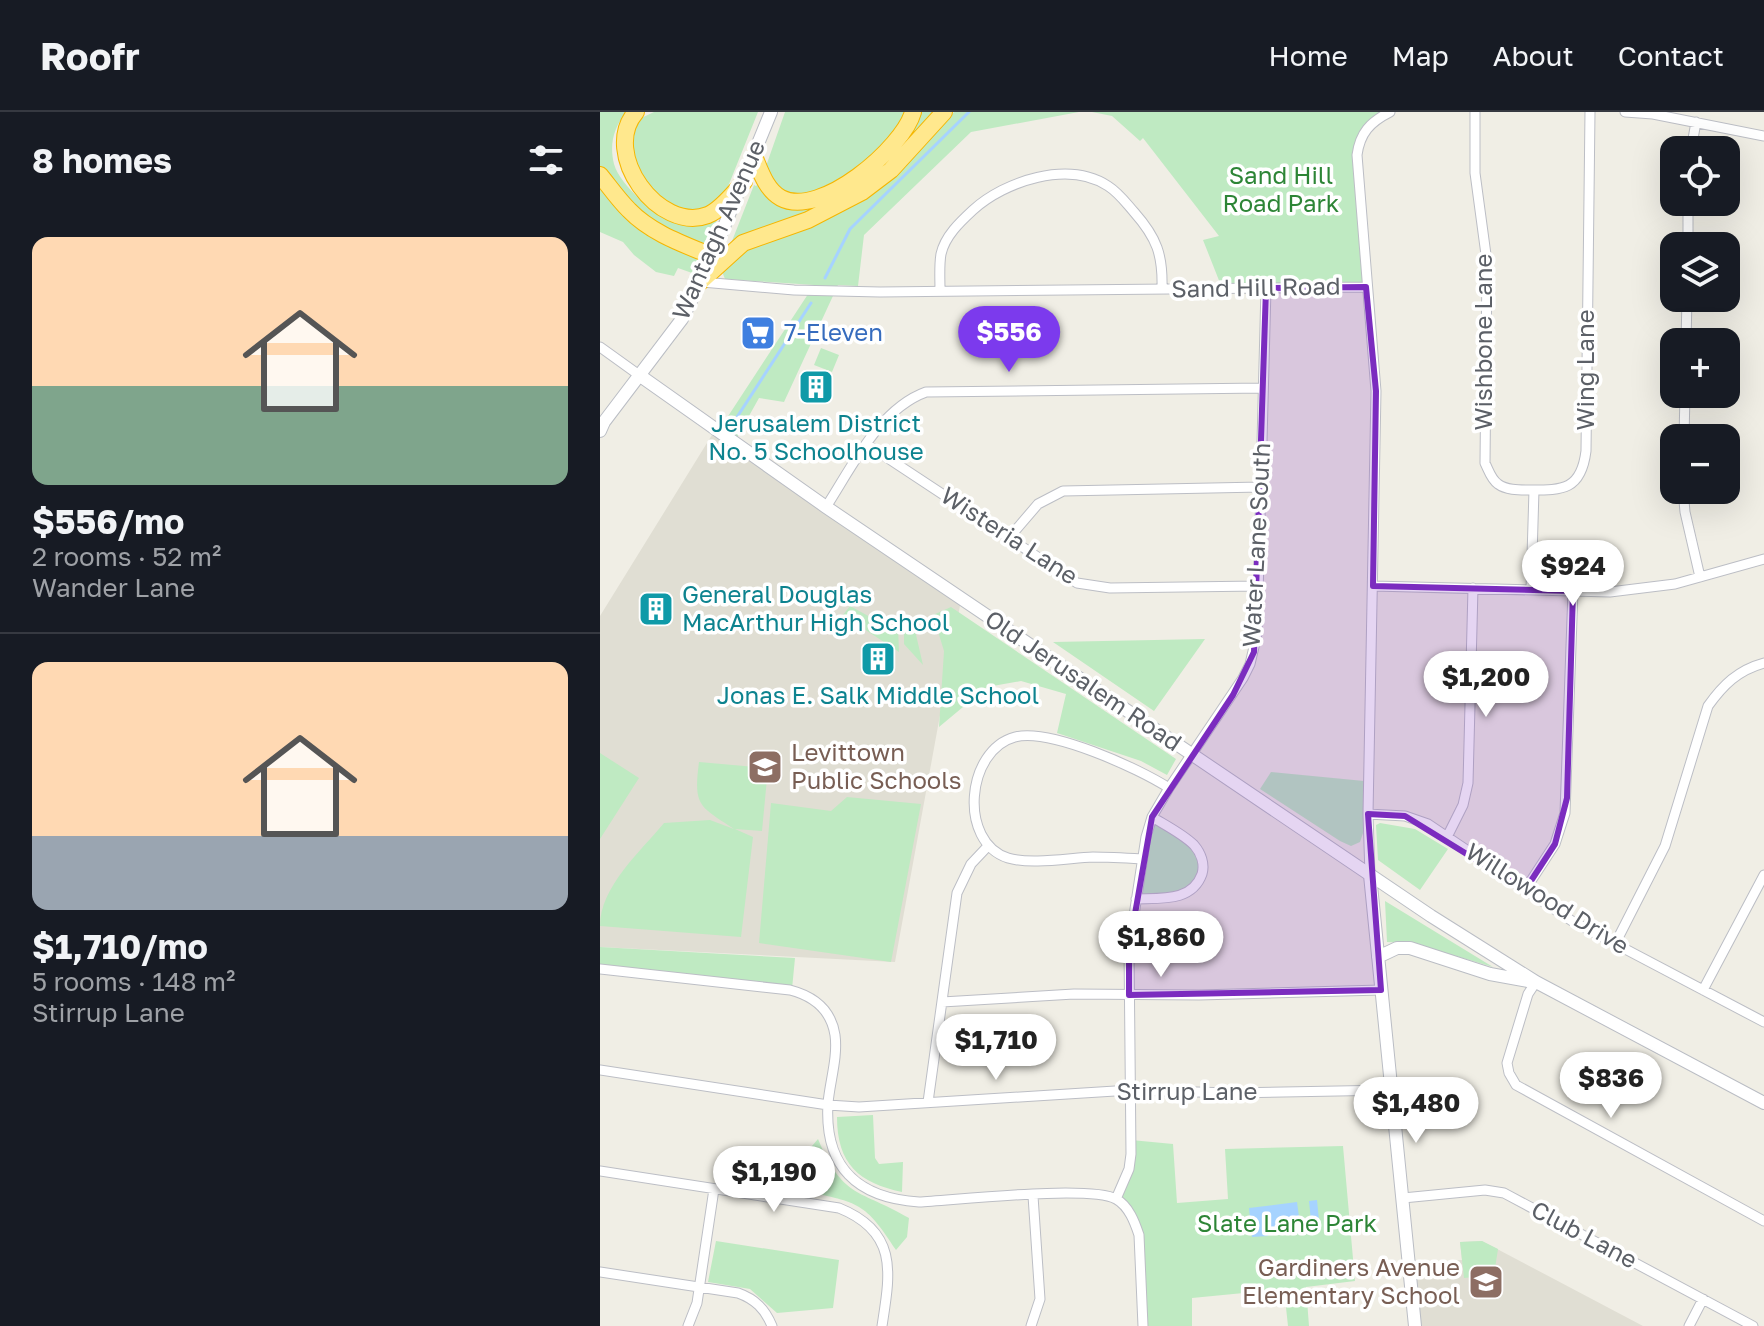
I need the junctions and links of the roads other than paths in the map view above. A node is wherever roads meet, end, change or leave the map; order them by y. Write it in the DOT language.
graph roads {
  1 [pos="636,112"];
  2 [pos="913,112"];
  3 [pos="944,112"];
  4 [pos="1390,112"];
  5 [pos="1475,112"];
  6 [pos="1590,112"];
  7 [pos="1625,112"];
  8 [pos="770,114"];
  9 [pos="1696,122"];
  10 [pos="1694,136"];
  11 [pos="1764,136"];
  12 [pos="754,156"];
  13 [pos="600,175"];
  14 [pos="744,182"];
  15 [pos="712,256"];
  16 [pos="700,282"];
  17 [pos="1366,287"];
  18 [pos="1266,288"];
  19 [pos="1162,289"];
  20 [pos="940,290"];
  21 [pos="600,347"];
  22 [pos="639,375"];
  23 [pos="1263,388"];
  24 [pos="601,425"];
  25 [pos="868,445"];
  26 [pos="1261,487"];
  27 [pos="1534,490"];
  28 [pos="1684,504"];
  29 [pos="826,507"];
  30 [pos="1008,539"];
  31 [pos="1764,559"];
  32 [pos="1700,577"];
  33 [pos="1258,586"];
  34 [pos="1373,586"];
  35 [pos="1473,588"];
  36 [pos="1531,590"];
  37 [pos="1573,591"];
  38 [pos="1764,663"];
  39 [pos="1192,755"];
  40 [pos="1169,788"];
  41 [pos="1368,814"];
  42 [pos="1152,817"];
  43 [pos="1447,837"];
  44 [pos="988,846"];
  45 [pos="1142,859"];
  46 [pos="1370,875"];
  47 [pos="1764,875"];
  48 [pos="1525,890"];
  49 [pos="1136,899"];
  50 [pos="1615,944"];
  51 [pos="1378,957"];
  52 [pos="600,969"];
  53 [pos="1536,982"];
  54 [pos="1381,990"];
  55 [pos="1703,990"];
  56 [pos="1129,995"];
  57 [pos="942,1002"];
  58 [pos="1764,1022"];
  59 [pos="600,1070"];
  60 [pos="1131,1090"];
  61 [pos="1392,1090"];
  62 [pos="928,1102"];
  63 [pos="1764,1103"];
  64 [pos="828,1105"];
  65 [pos="600,1171"];
  66 [pos="714,1189"];
  67 [pos="1033,1196"];
  68 [pos="1403,1198"];
  69 [pos="1116,1199"];
  70 [pos="1764,1221"];
  71 [pos="600,1272"];
  72 [pos="699,1287"];
  73 [pos="1703,1299"];
  74 [pos="688,1326"];
  75 [pos="772,1326"];
  76 [pos="882,1326"];
  77 [pos="1031,1326"];
  78 [pos="1143,1326"];
  79 [pos="1415,1326"];
  80 [pos="1689,1326"];
  81 [pos="1753,1326"];
  1 -- 14 [label="highway"];
  2 -- 12 [label="highway"];
  3 -- 16 [label="highway"];
  4 -- 17 [label="street"];
  5 -- 27 [label="street, Wishbone Lane"];
  6 -- 27 [label="street, Wing Lane"];
  7 -- 9 [label="street"];
  8 -- 12 [label="main road, Wantagh Avenue"];
  9 -- 10 [label="street"];
  9 -- 11 [label="street"];
  12 -- 14 [label="main road, Wantagh Avenue"];
  13 -- 15 [label="highway"];
  14 -- 15 [label="main road, Wantagh Avenue"];
  15 -- 16 [label="main road, Wantagh Avenue"];
  16 -- 20 [label="street, Sand Hill Road"];
  16 -- 22 [label="main road, Wantagh Avenue"];
  17 -- 18 [label="street, Sand Hill Road"];
  17 -- 34 [label="street, Sand Hill Road"];
  18 -- 19 [label="street, Sand Hill Road"];
  18 -- 23 [label="street, Water Lane South"];
  19 -- 20 [label="street, Sand Hill Road"];
  19 -- 20 [label="street"];
  21 -- 22 [label="street"];
  22 -- 24 [label="main road, Wantagh Avenue"];
  22 -- 29 [label="main road, Old Jerusalem Road"];
  23 -- 25 [label="street"];
  23 -- 26 [label="street, Water Lane South"];
  25 -- 29 [label="street"];
  25 -- 30 [label="street, Wisteria Lane"];
  26 -- 30 [label="street"];
  26 -- 33 [label="street, Water Lane South"];
  27 -- 36 [label="street"];
  28 -- 32 [label="street"];
  29 -- 39 [label="main road, Old Jerusalem Road"];
  30 -- 33 [label="street, Wisteria Lane"];
  31 -- 32 [label="street"];
  32 -- 37 [label="street"];
  33 -- 39 [label="street, Water Lane South"];
  34 -- 35 [label="street"];
  34 -- 41 [label="street, Sand Hill Road"];
  35 -- 36 [label="street"];
  35 -- 43 [label="street"];
  36 -- 37 [label="street"];
  37 -- 48 [label="street"];
  38 -- 50 [label="street"];
  39 -- 40 [label="street, Water Lane South"];
  39 -- 46 [label="main road, Old Jerusalem Road"];
  40 -- 42 [label="street, Water Lane South"];
  40 -- 44 [label="street"];
  41 -- 43 [label="street, Willowood Drive"];
  41 -- 46 [label="street, Sand Hill Road"];
  42 -- 45 [label="street, Water Lane South"];
  42 -- 49 [label="street"];
  43 -- 48 [label="street, Willowood Drive"];
  44 -- 45 [label="street"];
  44 -- 57 [label="street"];
  45 -- 49 [label="street, Water Lane South"];
  46 -- 51 [label="main road"];
  46 -- 53 [label="main road, Old Jerusalem Road"];
  47 -- 55 [label="street"];
  48 -- 50 [label="street, Willowood Drive"];
  49 -- 56 [label="street, Water Lane South"];
  50 -- 55 [label="street, Willowood Drive"];
  51 -- 53 [label="main road"];
  51 -- 54 [label="main road"];
  52 -- 64 [label="street"];
  53 -- 63 [label="main road"];
  53 -- 70 [label="street"];
  54 -- 56 [label="street"];
  54 -- 61 [label="main road"];
  55 -- 58 [label="street, Willowood Drive"];
  56 -- 57 [label="street"];
  56 -- 60 [label="street, Water Lane South"];
  57 -- 62 [label="street"];
  59 -- 64 [label="street, Stirrup Lane"];
  60 -- 61 [label="street, Stirrup Lane"];
  60 -- 62 [label="street, Stirrup Lane"];
  60 -- 69 [label="street, Water Lane South"];
  61 -- 68 [label="main road"];
  62 -- 64 [label="street, Stirrup Lane"];
  64 -- 67 [label="street"];
  65 -- 66 [label="street"];
  66 -- 72 [label="street"];
  66 -- 76 [label="street"];
  67 -- 69 [label="street"];
  67 -- 77 [label="street"];
  68 -- 73 [label="street, Club Lane"];
  68 -- 79 [label="main road"];
  69 -- 78 [label="street"];
  71 -- 72 [label="street"];
  72 -- 74 [label="street"];
  72 -- 75 [label="street"];
  73 -- 80 [label="street"];
  73 -- 81 [label="street, Club Lane"];
}
